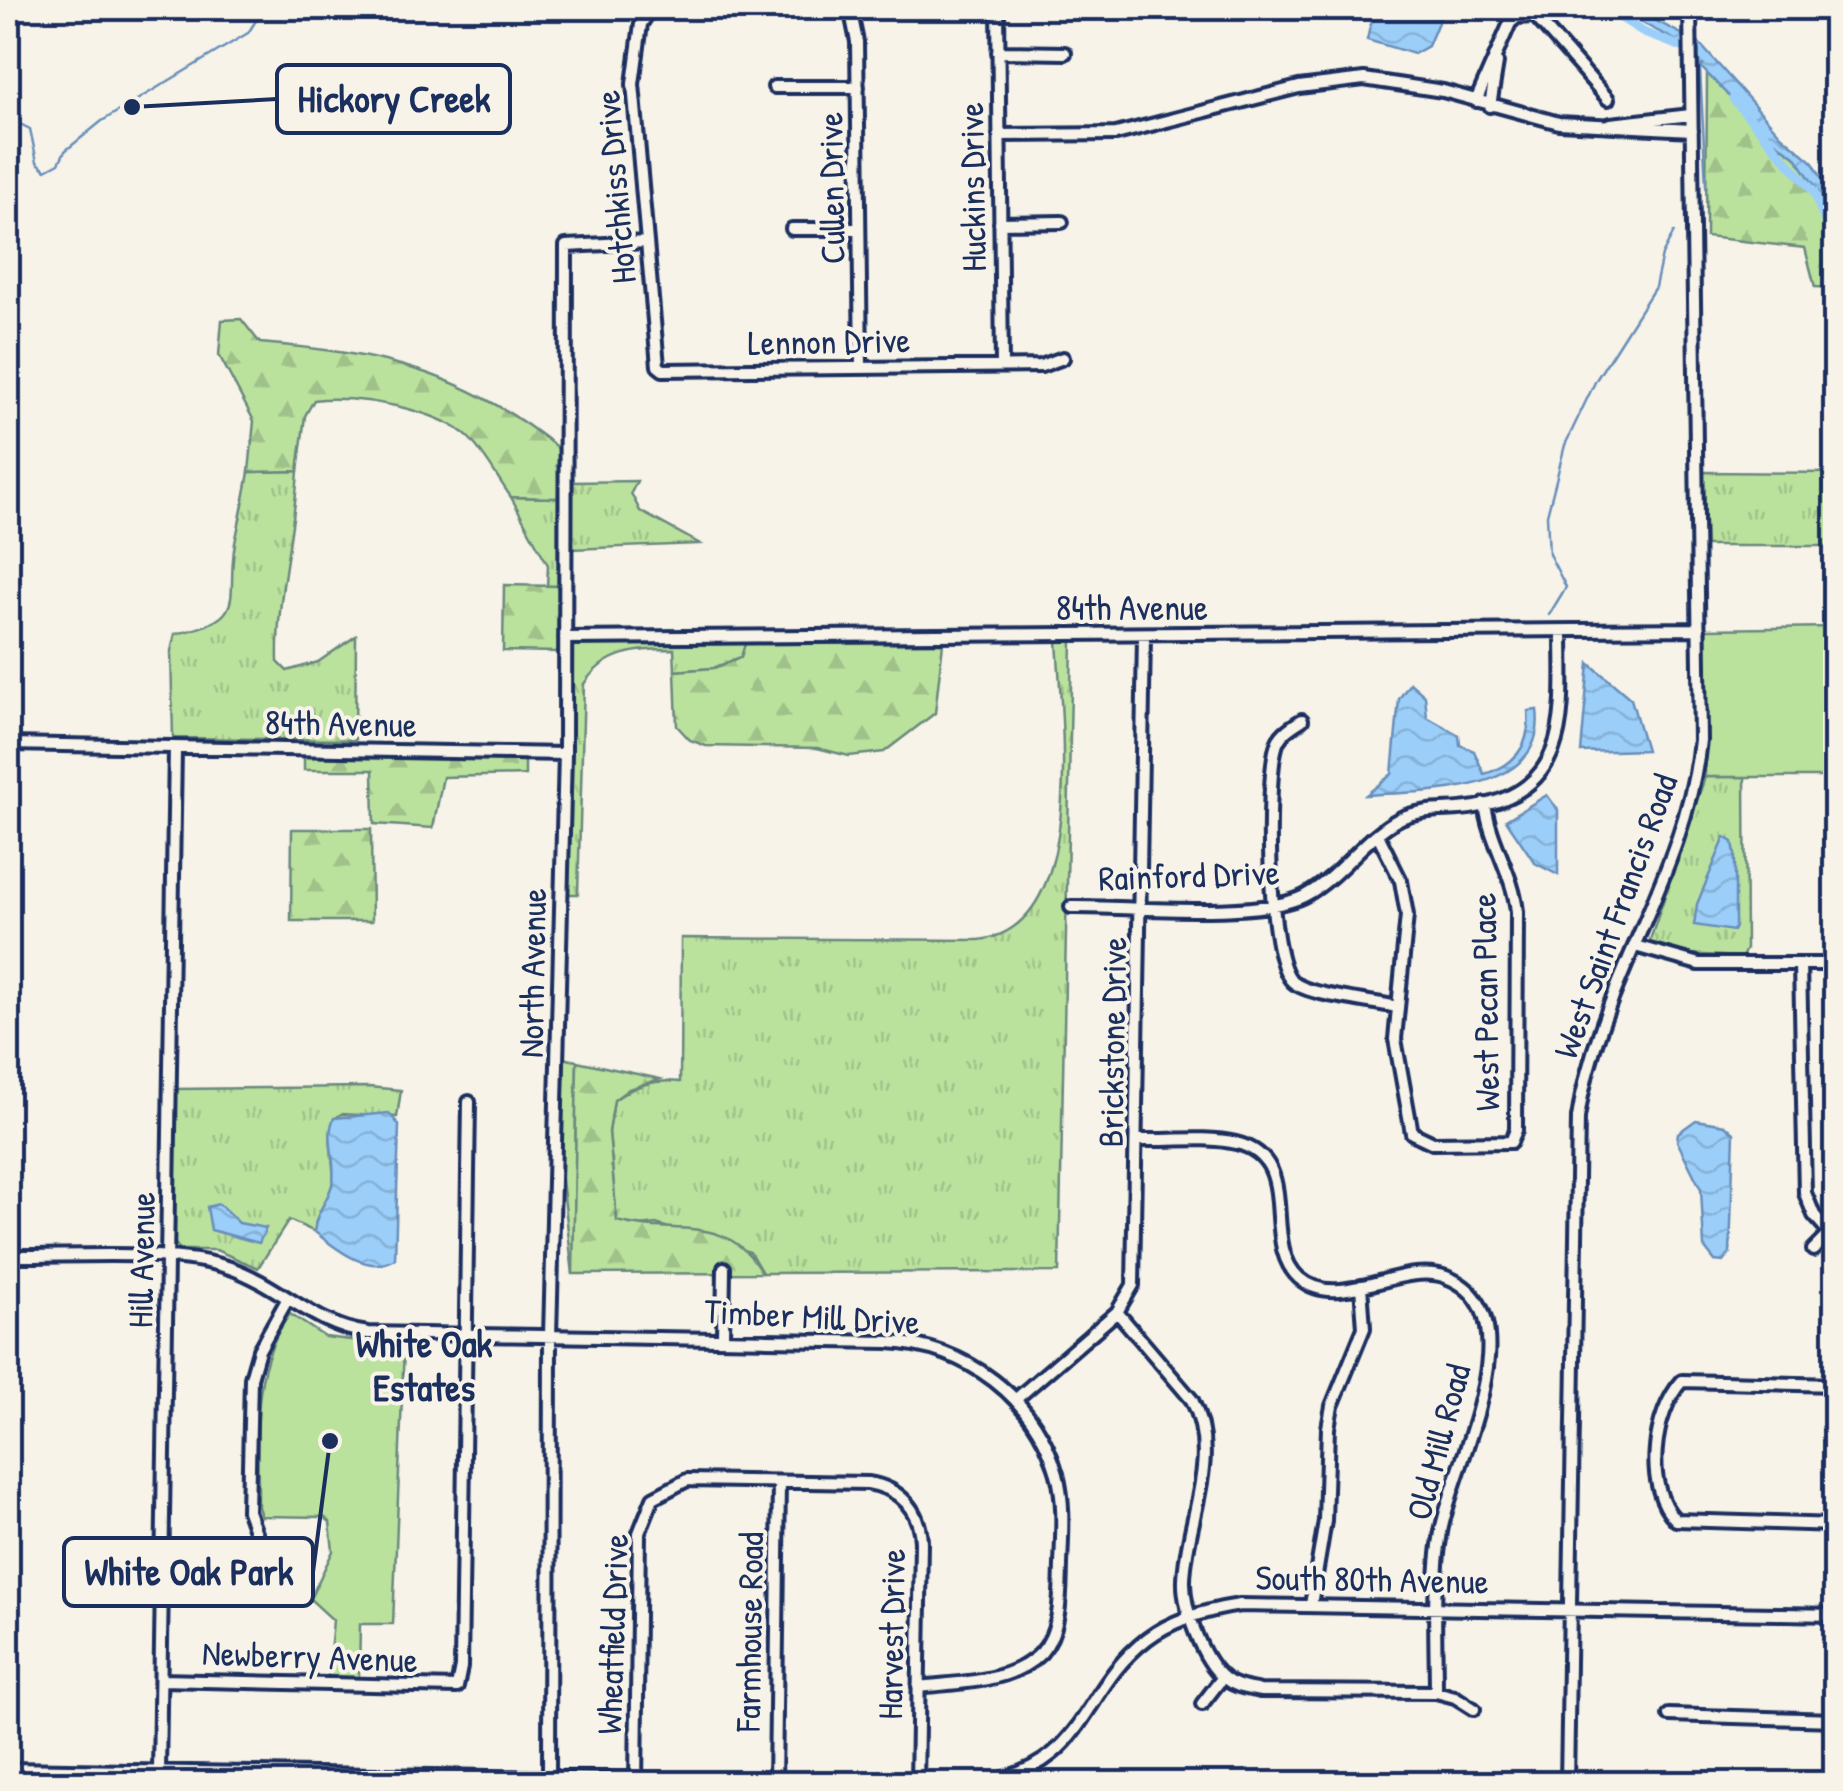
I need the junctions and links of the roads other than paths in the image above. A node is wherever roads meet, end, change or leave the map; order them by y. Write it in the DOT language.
graph roads {
  1 [pos="651,8"];
  2 [pos="850,8"];
  3 [pos="998,8"];
  4 [pos="1690,8"];
  5 [pos="998,52"];
  6 [pos="1065,53"];
  7 [pos="1497,62"];
  8 [pos="774,87"];
  9 [pos="858,87"];
  10 [pos="1608,99"];
  11 [pos="1476,101"];
  12 [pos="1490,106"];
  13 [pos="1692,115"];
  14 [pos="1605,126"];
  15 [pos="1692,130"];
  16 [pos="998,136"];
  17 [pos="1062,222"];
  18 [pos="1000,223"];
  19 [pos="859,228"];
  20 [pos="792,229"];
  21 [pos="647,242"];
  22 [pos="1063,358"];
  23 [pos="658,366"];
  24 [pos="1002,366"];
  25 [pos="860,368"];
  26 [pos="1700,629"];
  27 [pos="1562,630"];
  28 [pos="1144,635"];
  29 [pos="565,638"];
  30 [pos="1302,720"];
  31 [pos="8,744"];
  32 [pos="175,750"];
  33 [pos="565,754"];
  34 [pos="1485,804"];
  35 [pos="1378,835"];
  36 [pos="1071,906"];
  37 [pos="1142,906"];
  38 [pos="1272,906"];
  39 [pos="1635,946"];
  40 [pos="1800,964"];
  41 [pos="1836,964"];
  42 [pos="1397,1007"];
  43 [pos="469,1102"];
  44 [pos="1138,1140"];
  45 [pos="1832,1238"];
  46 [pos="1812,1250"];
  47 [pos="8,1256"];
  48 [pos="168,1259"];
  49 [pos="724,1268"];
  50 [pos="1362,1286"];
  51 [pos="287,1300"];
  52 [pos="1116,1312"];
  53 [pos="464,1334"];
  54 [pos="550,1336"];
  55 [pos="723,1338"];
  56 [pos="1836,1384"];
  57 [pos="1016,1398"];
  58 [pos="778,1482"];
  59 [pos="1836,1526"];
  60 [pos="261,1547"];
  61 [pos="1311,1605"];
  62 [pos="1436,1606"];
  63 [pos="1569,1610"];
  64 [pos="1836,1615"];
  65 [pos="1192,1616"];
  66 [pos="1222,1678"];
  67 [pos="161,1680"];
  68 [pos="918,1687"];
  69 [pos="1436,1692"];
  70 [pos="1202,1704"];
  71 [pos="1474,1709"];
  72 [pos="1669,1714"];
  73 [pos="1836,1720"];
  74 [pos="8,1769"];
  75 [pos="160,1772"];
  76 [pos="549,1780"];
  77 [pos="636,1781"];
  78 [pos="775,1782"];
  79 [pos="916,1784"];
  80 [pos="924,1784"];
  81 [pos="977,1784"];
  82 [pos="1566,1784"];
  1 -- 21 [label="street, Hotchkiss Drive"];
  2 -- 9 [label="street, Cullen Drive"];
  3 -- 5 [label="street, Huckins Drive"];
  4 -- 13 [label="street, West Saint Francis Road"];
  5 -- 6 [label="street"];
  5 -- 16 [label="street, Huckins Drive"];
  7 -- 10 [label="street"];
  7 -- 11 [label="street"];
  7 -- 12 [label="street"];
  8 -- 9 [label="street"];
  9 -- 19 [label="street, Cullen Drive"];
  11 -- 12 [label="street"];
  11 -- 16 [label="street"];
  12 -- 14 [label="street"];
  13 -- 14 [label="street"];
  13 -- 15 [label="street, West Saint Francis Road"];
  14 -- 15 [label="street"];
  15 -- 26 [label="street, West Saint Francis Road"];
  16 -- 18 [label="street, Huckins Drive"];
  17 -- 18 [label="street"];
  18 -- 24 [label="street, Huckins Drive"];
  19 -- 20 [label="street"];
  19 -- 25 [label="street, Cullen Drive"];
  21 -- 23 [label="street, Hotchkiss Drive"];
  21 -- 29 [label="street, North Avenue"];
  22 -- 24 [label="street, Lennon Drive"];
  23 -- 25 [label="street, Lennon Drive"];
  24 -- 25 [label="street, Lennon Drive"];
  26 -- 27 [label="street, 84th Avenue"];
  26 -- 39 [label="street, West Saint Francis Road"];
  27 -- 28 [label="street, 84th Avenue"];
  27 -- 34 [label="street, Rainford Drive"];
  28 -- 29 [label="street, 84th Avenue"];
  28 -- 37 [label="street, Brickstone Drive"];
  29 -- 33 [label="street, North Avenue"];
  30 -- 38 [label="street"];
  31 -- 32 [label="street, 84th Avenue"];
  32 -- 33 [label="street, 84th Avenue"];
  32 -- 48 [label="street, Hill Avenue"];
  33 -- 54 [label="street, North Avenue"];
  34 -- 35 [label="street, Rainford Drive"];
  34 -- 42 [label="street, West Pecan Place"];
  35 -- 38 [label="street, Rainford Drive"];
  35 -- 42 [label="street"];
  36 -- 37 [label="street, Rainford Drive"];
  37 -- 38 [label="street, Rainford Drive"];
  37 -- 44 [label="street, Brickstone Drive"];
  38 -- 42 [label="street"];
  39 -- 40 [label="street"];
  39 -- 63 [label="street, West Saint Francis Road"];
  40 -- 41 [label="street"];
  40 -- 45 [label="street"];
  43 -- 53 [label="street"];
  44 -- 50 [label="street, Old Mill Road"];
  44 -- 52 [label="street, Brickstone Drive"];
  45 -- 46 [label="street"];
  47 -- 48 [label="street, Timber Mill Drive"];
  48 -- 51 [label="street, Timber Mill Drive"];
  48 -- 67 [label="street, Hill Avenue"];
  49 -- 55 [label="street"];
  50 -- 61 [label="street"];
  50 -- 62 [label="street, Old Mill Road"];
  51 -- 53 [label="street, Timber Mill Drive"];
  51 -- 60 [label="street"];
  52 -- 57 [label="street, Brickstone Drive"];
  52 -- 65 [label="street"];
  53 -- 54 [label="street, Timber Mill Drive"];
  53 -- 67 [label="street, Newberry Avenue"];
  54 -- 55 [label="street, Timber Mill Drive"];
  54 -- 76 [label="street, North Avenue"];
  55 -- 57 [label="street, Timber Mill Drive"];
  56 -- 59 [label="street"];
  57 -- 68 [label="street, Timber Mill Drive"];
  58 -- 68 [label="street, Harvest Drive"];
  58 -- 77 [label="street, Wheatfield Drive"];
  58 -- 78 [label="street, Farmhouse Road"];
  61 -- 62 [label="street, South 80th Avenue"];
  61 -- 65 [label="street, South 80th Avenue"];
  62 -- 63 [label="street, South 80th Avenue"];
  62 -- 69 [label="street, Old Mill Road"];
  63 -- 64 [label="street, South 80th Avenue"];
  63 -- 82 [label="street, West Saint Francis Road"];
  65 -- 66 [label="street"];
  65 -- 81 [label="street, South 80th Avenue"];
  66 -- 69 [label="street"];
  66 -- 70 [label="street"];
  67 -- 75 [label="street, Hill Avenue"];
  68 -- 79 [label="street, Harvest Drive"];
  69 -- 71 [label="street"];
  72 -- 73 [label="street"];
  74 -- 75 [label="street"];
  75 -- 76 [label="street"];
  76 -- 77 [label="street"];
  77 -- 78 [label="street"];
  78 -- 79 [label="street"];
  79 -- 80 [label="street"];
}
